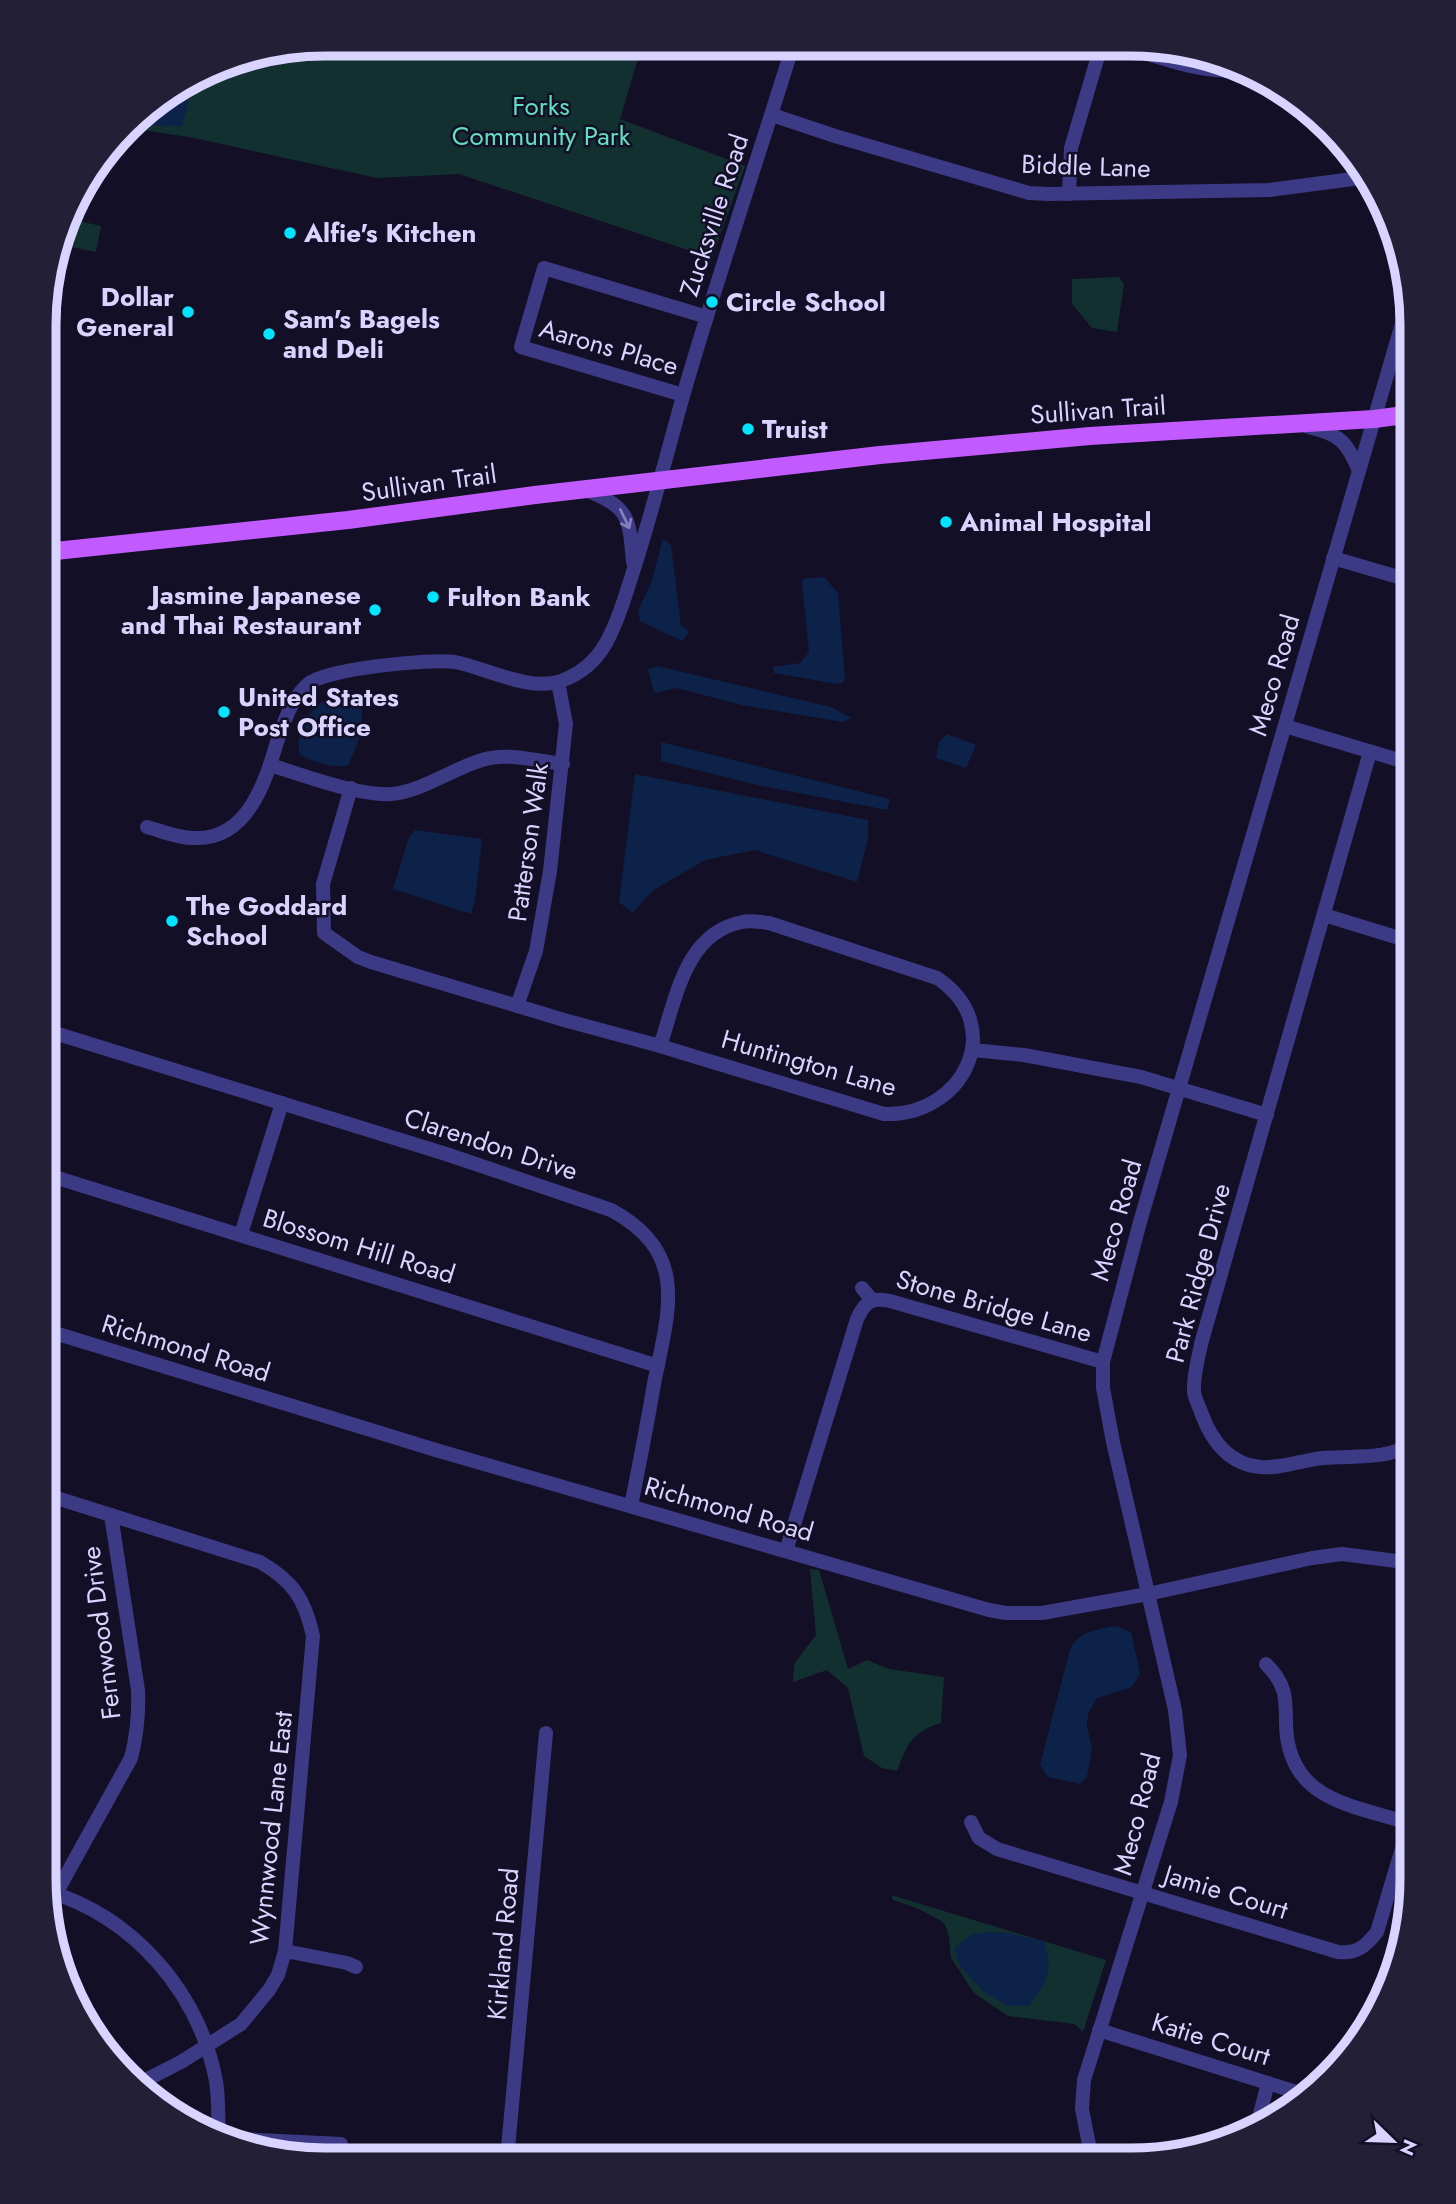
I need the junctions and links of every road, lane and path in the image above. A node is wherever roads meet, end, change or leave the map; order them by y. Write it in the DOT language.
graph roads {
  1 [pos="790,56"];
  2 [pos="1098,56"];
  3 [pos="1163,58"];
  4 [pos="1220,71"];
  5 [pos="772,115"];
  6 [pos="1357,178"];
  7 [pos="1069,194"];
  8 [pos="707,317"];
  9 [pos="1400,330"];
  10 [pos="684,395"];
  11 [pos="1400,416"];
  12 [pos="1374,419"];
  13 [pos="1296,424"];
  14 [pos="1359,471"];
  15 [pos="659,480"];
  16 [pos="584,489"];
  17 [pos="56,550"];
  18 [pos="1334,558"];
  19 [pos="634,570"];
  20 [pos="1400,577"];
  21 [pos="558,682"];
  22 [pos="1284,726"];
  23 [pos="1370,752"];
  24 [pos="1400,761"];
  25 [pos="563,764"];
  26 [pos="270,765"];
  27 [pos="351,788"];
  28 [pos="147,827"];
  29 [pos="1324,915"];
  30 [pos="1400,939"];
  31 [pos="517,1006"];
  32 [pos="56,1033"];
  33 [pos="660,1046"];
  34 [pos="973,1050"];
  35 [pos="1179,1089"];
  36 [pos="282,1103"];
  37 [pos="1267,1115"];
  38 [pos="56,1177"];
  39 [pos="240,1234"];
  40 [pos="56,1333"];
  41 [pos="1103,1362"];
  42 [pos="658,1366"];
  43 [pos="1400,1450"];
  44 [pos="56,1498"];
  45 [pos="631,1506"];
  46 [pos="111,1515"];
  47 [pos="786,1551"];
  48 [pos="1400,1561"];
  49 [pos="1148,1594"];
  50 [pos="1266,1664"];
  51 [pos="546,1733"];
  52 [pos="1400,1816"];
  53 [pos="971,1822"];
  54 [pos="1400,1853"];
  55 [pos="56,1886"];
  56 [pos="1142,1892"];
  57 [pos="57,1899"];
  58 [pos="285,1951"];
  59 [pos="356,1966"];
  60 [pos="1099,2030"];
  61 [pos="205,2045"];
  62 [pos="147,2080"];
  63 [pos="1268,2083"];
  64 [pos="1296,2091"];
  65 [pos="1260,2115"];
  66 [pos="218,2126"];
  67 [pos="259,2140"];
  68 [pos="341,2144"];
  69 [pos="508,2148"];
  70 [pos="1090,2148"];
  1 -- 5 [label="street, Zucksville Road"];
  2 -- 7 [label="street"];
  3 -- 4 [label="street"];
  5 -- 7 [label="street, Biddle Lane"];
  5 -- 8 [label="street, Zucksville Road"];
  6 -- 7 [label="street, Biddle Lane"];
  8 -- 10 [label="street, Zucksville Road"];
  8 -- 10 [label="street, Aarons Place"];
  9 -- 12 [label="street, Meco Road"];
  10 -- 15 [label="street, Zucksville Road"];
  11 -- 12 [label="main road, Sullivan Trail"];
  12 -- 13 [label="main road, Sullivan Trail"];
  12 -- 14 [label="street, Meco Road"];
  13 -- 14 [label="street"];
  13 -- 15 [label="main road, Sullivan Trail"];
  14 -- 18 [label="street, Meco Road"];
  15 -- 16 [label="main road, Sullivan Trail"];
  15 -- 19 [label="street, Zucksville Road"];
  16 -- 17 [label="main road, Sullivan Trail"];
  16 -- 19 [label="street, one-way"];
  18 -- 20 [label="street"];
  18 -- 22 [label="street, Meco Road"];
  19 -- 21 [label="street, Zucksville Road"];
  21 -- 25 [label="street, Patterson Walk"];
  21 -- 26 [label="street"];
  22 -- 23 [label="street"];
  22 -- 35 [label="street, Meco Road"];
  23 -- 24 [label="street"];
  23 -- 29 [label="street, Park Ridge Drive"];
  25 -- 27 [label="street"];
  25 -- 31 [label="street, Patterson Walk"];
  26 -- 27 [label="street"];
  26 -- 28 [label="street"];
  27 -- 31 [label="street, Huntington Lane"];
  29 -- 30 [label="street"];
  29 -- 37 [label="street, Park Ridge Drive"];
  31 -- 33 [label="street, Huntington Lane"];
  32 -- 36 [label="street, Clarendon Drive"];
  33 -- 34 [label="street, Huntington Lane"];
  33 -- 34 [label="street"];
  34 -- 35 [label="street"];
  35 -- 37 [label="street"];
  35 -- 41 [label="street, Meco Road"];
  36 -- 39 [label="street"];
  36 -- 42 [label="street, Clarendon Drive"];
  37 -- 43 [label="street, Park Ridge Drive"];
  38 -- 39 [label="street, Blossom Hill Road"];
  39 -- 42 [label="street, Blossom Hill Road"];
  40 -- 45 [label="street, Richmond Road"];
  41 -- 47 [label="street, Stone Bridge Lane"];
  41 -- 49 [label="street, Meco Road"];
  42 -- 45 [label="street, Clarendon Drive"];
  44 -- 46 [label="street, Wynnwood Lane East"];
  45 -- 47 [label="street, Richmond Road"];
  46 -- 55 [label="street, Fernwood Drive"];
  46 -- 58 [label="street, Wynnwood Lane East"];
  47 -- 49 [label="street, Richmond Road"];
  48 -- 49 [label="street, Richmond Road"];
  49 -- 56 [label="street, Meco Road"];
  50 -- 52 [label="street"];
  51 -- 69 [label="street, Kirkland Road"];
  53 -- 56 [label="street, Jamie Court"];
  54 -- 56 [label="street, Jamie Court"];
  56 -- 60 [label="street, Meco Road"];
  57 -- 61 [label="street"];
  58 -- 59 [label="street"];
  58 -- 61 [label="street, Wynnwood Lane East"];
  60 -- 63 [label="street, Katie Court"];
  60 -- 70 [label="street, Meco Road"];
  61 -- 62 [label="street, Wynnwood Lane East"];
  61 -- 66 [label="street"];
  63 -- 64 [label="street, Katie Court"];
  63 -- 65 [label="street"];
  67 -- 68 [label="street"];
}
